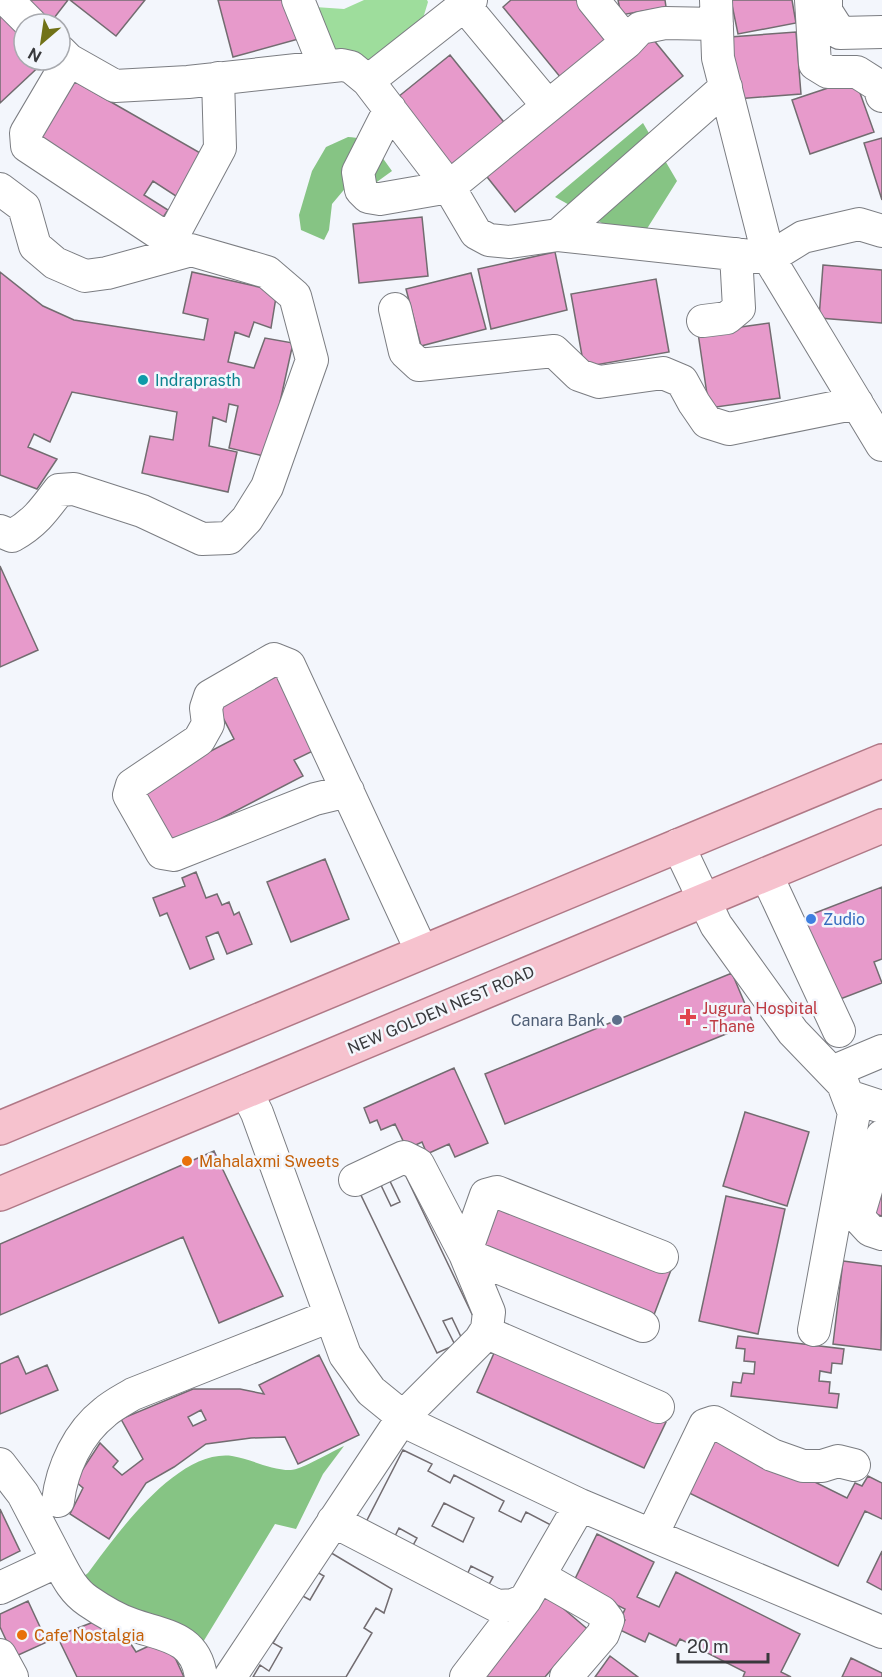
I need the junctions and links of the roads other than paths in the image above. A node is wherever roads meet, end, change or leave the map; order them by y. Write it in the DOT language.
graph roads {
  1 [pos="7,0"];
  2 [pos="298,0"];
  3 [pos="593,0"];
  4 [pos="811,0"];
  5 [pos="826,0"];
  6 [pos="468,3"];
  7 [pos="19,12"];
  8 [pos="716,12"];
  9 [pos="882,32"];
  10 [pos="627,42"];
  11 [pos="72,60"];
  12 [pos="325,66"];
  13 [pos="57,72"];
  14 [pos="218,78"];
  15 [pos="368,81"];
  16 [pos="726,87"];
  17 [pos="882,96"];
  18 [pos="548,106"];
  19 [pos="390,110"];
  20 [pos="449,186"];
  21 [pos="0,189"];
  22 [pos="882,231"];
  23 [pos="558,235"];
  24 [pos="736,254"];
  25 [pos="769,258"];
  26 [pos="395,309"];
  27 [pos="703,321"];
  28 [pos="857,403"];
  29 [pos="882,445"];
  30 [pos="0,531"];
  31 [pos="882,761"];
  32 [pos="348,791"];
  33 [pos="882,826"];
  34 [pos="678,844"];
  35 [pos="766,874"];
  36 [pos="704,899"];
  37 [pos="422,952"];
  38 [pos="839,1031"];
  39 [pos="882,1051"];
  40 [pos="840,1084"];
  41 [pos="246,1091"];
  42 [pos="882,1107"];
  43 [pos="0,1128"];
  44 [pos="882,1136"];
  45 [pos="355,1180"];
  46 [pos="0,1194"];
  47 [pos="834,1225"];
  48 [pos="882,1234"];
  49 [pos="882,1241"];
  50 [pos="465,1254"];
  51 [pos="662,1257"];
  52 [pos="330,1316"];
  53 [pos="643,1326"];
  54 [pos="814,1330"];
  55 [pos="485,1332"];
  56 [pos="658,1407"];
  57 [pos="403,1417"];
  58 [pos="0,1464"];
  59 [pos="854,1465"];
  60 [pos="58,1501"];
  61 [pos="580,1505"];
  62 [pos="333,1521"];
  63 [pos="652,1535"];
  64 [pos="58,1561"];
  65 [pos="0,1588"];
  66 [pos="532,1588"];
  67 [pos="882,1632"];
  68 [pos="0,1655"];
  69 [pos="12,1677"];
  70 [pos="201,1677"];
  71 [pos="230,1677"];
  72 [pos="466,1677"];
  73 [pos="567,1677"];
  1 -- 7 [label="street"];
  2 -- 12 [label="street"];
  3 -- 10 [label="street"];
  4 -- 17 [label="street"];
  5 -- 9 [label="street"];
  6 -- 15 [label="street"];
  6 -- 18 [label="street"];
  8 -- 10 [label="street"];
  8 -- 16 [label="street"];
  10 -- 18 [label="street"];
  11 -- 14 [label="street"];
  12 -- 14 [label="street"];
  12 -- 15 [label="street"];
  13 -- 14 [label="street"];
  15 -- 19 [label="street"];
  16 -- 23 [label="street"];
  16 -- 25 [label="street"];
  18 -- 20 [label="street"];
  19 -- 20 [label="street"];
  19 -- 20 [label="street"];
  20 -- 23 [label="street"];
  21 -- 30 [label="street"];
  22 -- 25 [label="street"];
  23 -- 24 [label="street"];
  24 -- 25 [label="street"];
  24 -- 27 [label="street"];
  25 -- 28 [label="street"];
  26 -- 28 [label="street"];
  28 -- 29 [label="street"];
  31 -- 34 [label="main road"];
  32 -- 32 [label="street"];
  32 -- 37 [label="street"];
  33 -- 35 [label="main road, NEW GOLDEN NEST ROAD"];
  34 -- 36 [label="street"];
  34 -- 37 [label="main road"];
  35 -- 36 [label="main road, NEW GOLDEN NEST ROAD"];
  35 -- 38 [label="street"];
  36 -- 40 [label="street"];
  36 -- 41 [label="main road, NEW GOLDEN NEST ROAD"];
  37 -- 43 [label="main road"];
  39 -- 40 [label="street"];
  40 -- 42 [label="street"];
  40 -- 47 [label="street"];
  41 -- 46 [label="main road, NEW GOLDEN NEST ROAD"];
  41 -- 52 [label="street"];
  44 -- 48 [label="street"];
  45 -- 50 [label="street"];
  47 -- 49 [label="street"];
  47 -- 54 [label="street"];
  50 -- 51 [label="street"];
  50 -- 53 [label="street"];
  50 -- 55 [label="street"];
  52 -- 57 [label="street"];
  52 -- 60 [label="street"];
  55 -- 56 [label="street"];
  55 -- 57 [label="street"];
  57 -- 61 [label="street"];
  57 -- 62 [label="street"];
  58 -- 64 [label="street"];
  59 -- 63 [label="street"];
  61 -- 63 [label="street"];
  61 -- 66 [label="street"];
  62 -- 66 [label="street"];
  62 -- 71 [label="street"];
  63 -- 67 [label="street"];
  64 -- 65 [label="street"];
  64 -- 70 [label="street"];
  66 -- 72 [label="street"];
  66 -- 73 [label="street"];
  68 -- 69 [label="street"];
}
